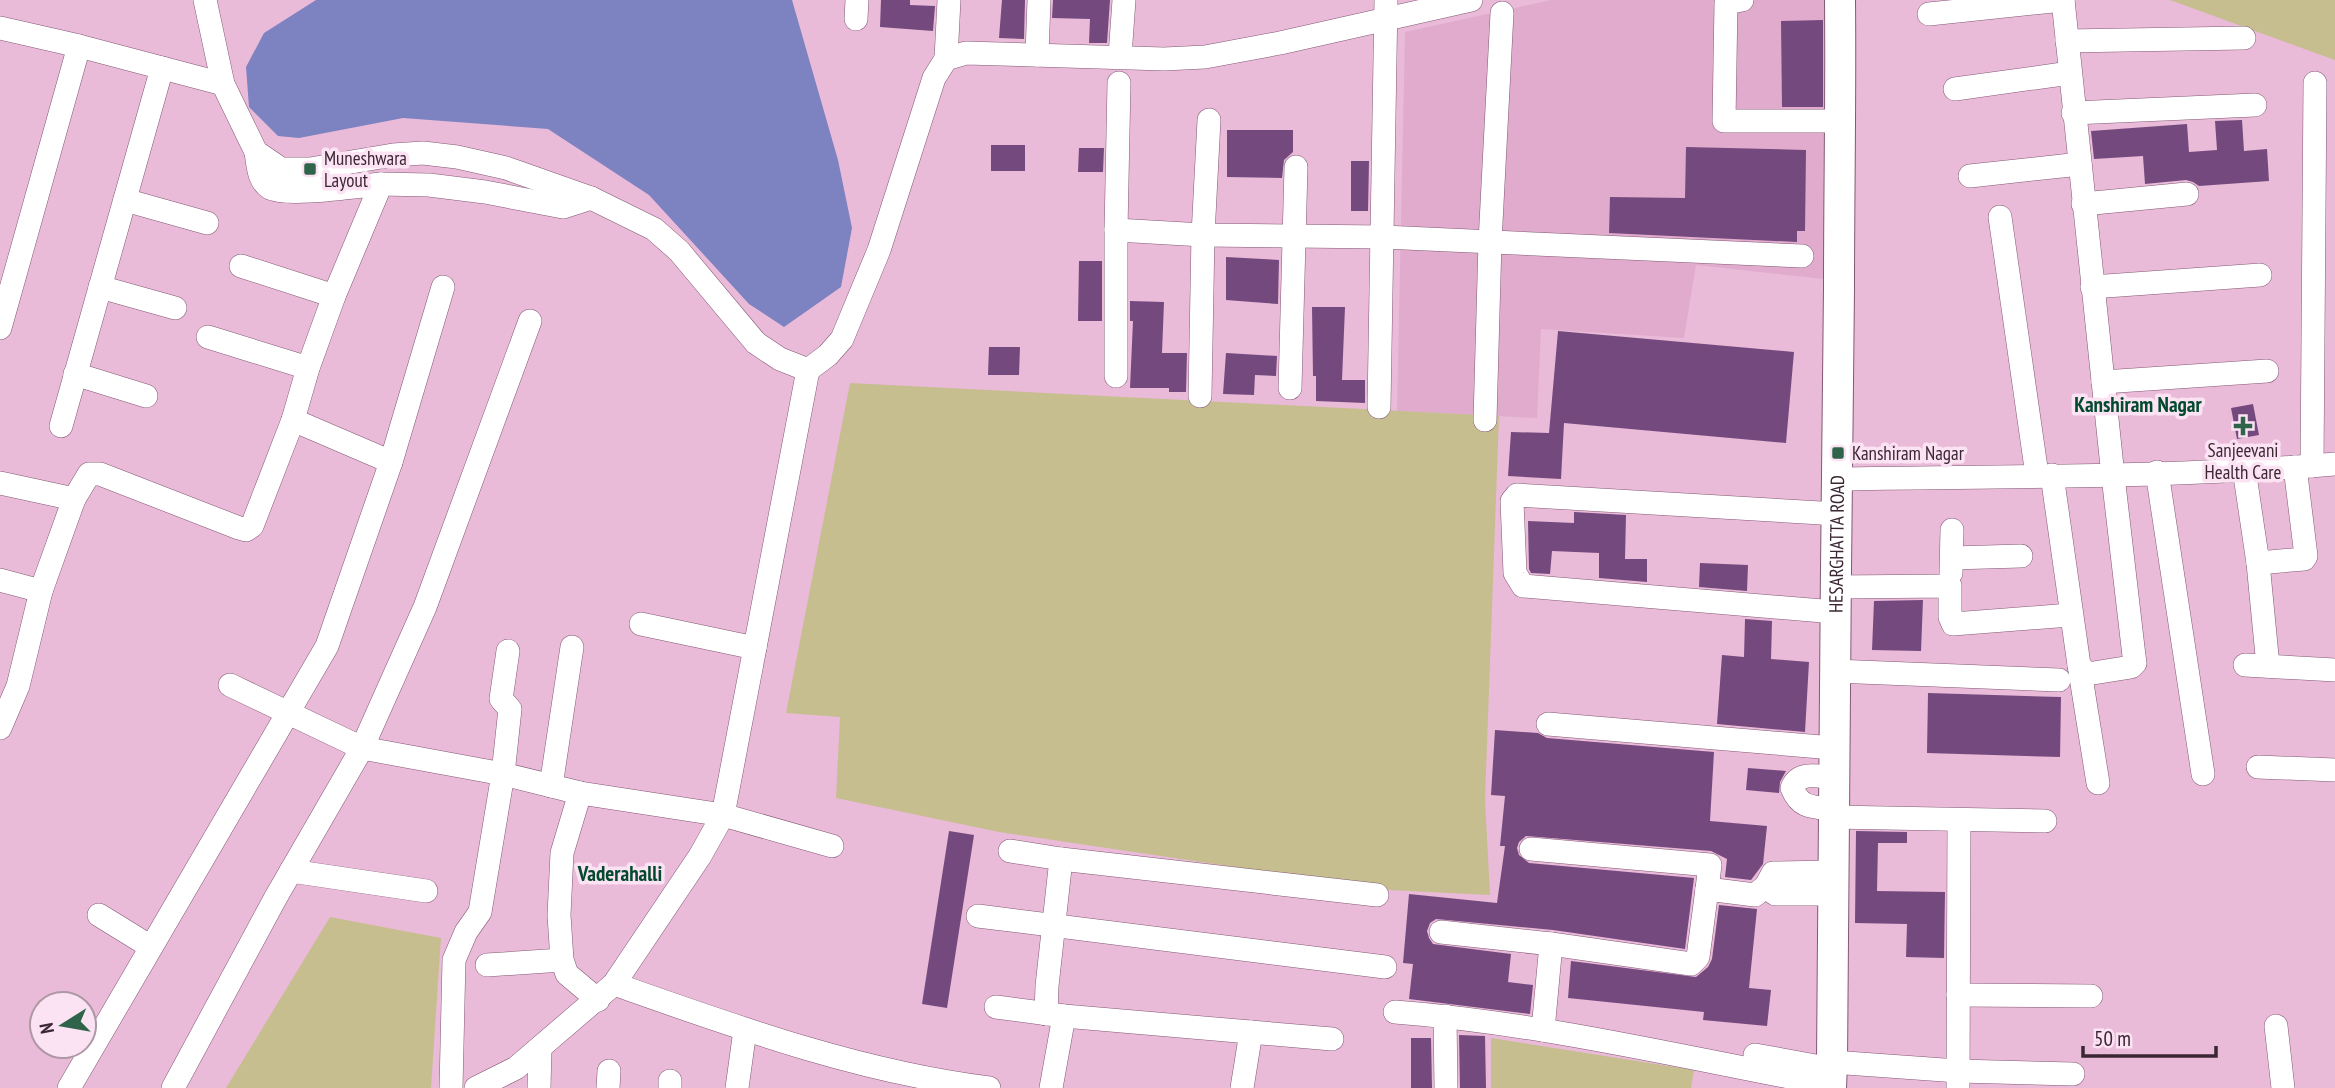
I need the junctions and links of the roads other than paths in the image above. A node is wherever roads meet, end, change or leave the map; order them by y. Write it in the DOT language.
graph roads {
  1 [pos="205,0"];
  2 [pos="949,0"];
  3 [pos="1040,0"];
  4 [pos="1124,0"];
  5 [pos="1742,0"];
  6 [pos="1840,0"];
  7 [pos="2063,0"];
  8 [pos="1465,1"];
  9 [pos="1958,5"];
  10 [pos="1386,10"];
  11 [pos="1502,13"];
  12 [pos="1929,14"];
  13 [pos="0,27"];
  14 [pos="2244,38"];
  15 [pos="2067,41"];
  16 [pos="79,46"];
  17 [pos="1037,55"];
  18 [pos="1120,56"];
  19 [pos="946,59"];
  20 [pos="162,68"];
  21 [pos="2070,73"];
  22 [pos="1119,83"];
  23 [pos="2315,83"];
  24 [pos="223,84"];
  25 [pos="1955,89"];
  26 [pos="2255,105"];
  27 [pos="2073,113"];
  28 [pos="1209,120"];
  29 [pos="1842,121"];
  30 [pos="256,152"];
  31 [pos="2080,164"];
  32 [pos="1296,167"];
  33 [pos="1970,176"];
  34 [pos="381,184"];
  35 [pos="2187,194"];
  36 [pos="591,198"];
  37 [pos="125,200"];
  38 [pos="2083,204"];
  39 [pos="2000,217"];
  40 [pos="206,223"];
  41 [pos="1115,230"];
  42 [pos="1203,234"];
  43 [pos="1294,236"];
  44 [pos="1383,237"];
  45 [pos="1490,242"];
  46 [pos="1801,256"];
  47 [pos="241,266"];
  48 [pos="2260,275"];
  49 [pos="100,286"];
  50 [pos="443,287"];
  51 [pos="2092,287"];
  52 [pos="334,296"];
  53 [pos="175,308"];
  54 [pos="530,321"];
  55 [pos="0,328"];
  56 [pos="208,337"];
  57 [pos="308,368"];
  58 [pos="808,370"];
  59 [pos="2267,371"];
  60 [pos="75,374"];
  61 [pos="1116,376"];
  62 [pos="2103,382"];
  63 [pos="1290,388"];
  64 [pos="146,396"];
  65 [pos="1200,396"];
  66 [pos="1379,407"];
  67 [pos="1485,419"];
  68 [pos="293,420"];
  69 [pos="61,426"];
  70 [pos="391,462"];
  71 [pos="2314,466"];
  72 [pos="2244,469"];
  73 [pos="2157,472"];
  74 [pos="2045,475"];
  75 [pos="2113,476"];
  76 [pos="1837,479"];
  77 [pos="0,483"];
  78 [pos="74,499"];
  79 [pos="1838,514"];
  80 [pos="1952,530"];
  81 [pos="2021,556"];
  82 [pos="1952,558"];
  83 [pos="2258,564"];
  84 [pos="0,580"];
  85 [pos="1950,586"];
  86 [pos="41,591"];
  87 [pos="1835,600"];
  88 [pos="2070,615"];
  89 [pos="641,624"];
  90 [pos="572,648"];
  91 [pos="755,648"];
  92 [pos="508,651"];
  93 [pos="2079,664"];
  94 [pos="2245,665"];
  95 [pos="2268,666"];
  96 [pos="2335,670"];
  97 [pos="1834,671"];
  98 [pos="2059,680"];
  99 [pos="9,684"];
  100 [pos="230,685"];
  101 [pos="289,712"];
  102 [pos="1548,724"];
  103 [pos="0,728"];
  104 [pos="362,748"];
  105 [pos="1833,748"];
  106 [pos="2258,767"];
  107 [pos="2335,770"];
  108 [pos="503,774"];
  109 [pos="2203,774"];
  110 [pos="1833,778"];
  111 [pos="2098,783"];
  112 [pos="551,786"];
  113 [pos="580,793"];
  114 [pos="1832,813"];
  115 [pos="723,815"];
  116 [pos="1959,820"];
  117 [pos="2045,821"];
  118 [pos="832,846"];
  119 [pos="1531,849"];
  120 [pos="1010,851"];
  121 [pos="1061,859"];
  122 [pos="291,871"];
  123 [pos="1832,883"];
  124 [pos="1707,889"];
  125 [pos="426,891"];
  126 [pos="1377,895"];
  127 [pos="99,915"];
  128 [pos="978,916"];
  129 [pos="1053,927"];
  130 [pos="1441,932"];
  131 [pos="1551,944"];
  132 [pos="151,947"];
  133 [pos="562,960"];
  134 [pos="487,965"];
  135 [pos="1385,967"];
  136 [pos="606,992"];
  137 [pos="1958,995"];
  138 [pos="2091,996"];
  139 [pos="996,1007"];
  140 [pos="1395,1012"];
  141 [pos="1055,1015"];
  142 [pos="1446,1016"];
  143 [pos="1544,1023"];
  144 [pos="2276,1026"];
  145 [pos="745,1030"];
  146 [pos="1251,1032"];
  147 [pos="1332,1038"];
  148 [pos="540,1049"];
  149 [pos="2073,1074"];
  150 [pos="1831,1076"];
  151 [pos="1958,1079"];
  152 [pos="69,1088"];
  153 [pos="173,1088"];
  154 [pos="451,1088"];
  155 [pos="476,1088"];
  156 [pos="539,1088"];
  157 [pos="737,1088"];
  158 [pos="989,1088"];
  159 [pos="1051,1088"];
  160 [pos="1241,1088"];
  161 [pos="1446,1088"];
  162 [pos="2283,1088"];
  1 -- 24 [label="street"];
  2 -- 19 [label="street"];
  3 -- 17 [label="street"];
  4 -- 18 [label="street"];
  5 -- 29 [label="street"];
  6 -- 29 [label="main road, HESARGHATTA ROAD"];
  7 -- 9 [label="street"];
  7 -- 15 [label="street"];
  8 -- 10 [label="street"];
  9 -- 12 [label="street"];
  10 -- 18 [label="street"];
  10 -- 44 [label="street"];
  11 -- 45 [label="street"];
  13 -- 16 [label="street"];
  14 -- 15 [label="street"];
  15 -- 21 [label="street"];
  16 -- 20 [label="street"];
  16 -- 55 [label="street"];
  17 -- 18 [label="street"];
  17 -- 19 [label="street"];
  19 -- 58 [label="street"];
  20 -- 24 [label="street"];
  20 -- 37 [label="street"];
  21 -- 25 [label="street"];
  21 -- 27 [label="street"];
  22 -- 41 [label="street"];
  23 -- 71 [label="street"];
  24 -- 30 [label="street"];
  26 -- 27 [label="street"];
  27 -- 31 [label="street"];
  28 -- 42 [label="street"];
  29 -- 76 [label="main road, HESARGHATTA ROAD"];
  30 -- 34 [label="street"];
  30 -- 36 [label="street"];
  31 -- 33 [label="street"];
  31 -- 38 [label="street"];
  32 -- 43 [label="street"];
  34 -- 36 [label="street"];
  34 -- 52 [label="street"];
  35 -- 38 [label="street"];
  36 -- 58 [label="street"];
  37 -- 40 [label="street"];
  37 -- 49 [label="street"];
  38 -- 51 [label="street"];
  39 -- 74 [label="street"];
  41 -- 42 [label="street"];
  41 -- 61 [label="street"];
  42 -- 43 [label="street"];
  42 -- 65 [label="street"];
  43 -- 44 [label="street"];
  43 -- 63 [label="street"];
  44 -- 45 [label="street"];
  44 -- 66 [label="street"];
  45 -- 46 [label="street"];
  45 -- 67 [label="street"];
  47 -- 52 [label="street"];
  48 -- 51 [label="street"];
  49 -- 53 [label="street"];
  49 -- 60 [label="street"];
  50 -- 70 [label="street"];
  51 -- 62 [label="street"];
  52 -- 57 [label="street"];
  54 -- 104 [label="street"];
  56 -- 57 [label="street"];
  57 -- 68 [label="street"];
  58 -- 91 [label="street"];
  59 -- 62 [label="street"];
  60 -- 64 [label="street"];
  60 -- 69 [label="street"];
  62 -- 75 [label="street"];
  68 -- 70 [label="street"];
  68 -- 78 [label="street"];
  70 -- 101 [label="street"];
  71 -- 72 [label="street"];
  71 -- 83 [label="street"];
  72 -- 73 [label="street"];
  72 -- 83 [label="street"];
  73 -- 75 [label="street"];
  73 -- 109 [label="street"];
  74 -- 75 [label="street"];
  74 -- 76 [label="street"];
  74 -- 88 [label="street"];
  75 -- 93 [label="street"];
  76 -- 79 [label="main road, HESARGHATTA ROAD"];
  77 -- 78 [label="street"];
  78 -- 86 [label="street"];
  79 -- 87 [label="main road, HESARGHATTA ROAD"];
  79 -- 87 [label="street"];
  80 -- 82 [label="street"];
  81 -- 82 [label="street"];
  82 -- 85 [label="street"];
  83 -- 95 [label="street"];
  84 -- 86 [label="street"];
  85 -- 87 [label="street"];
  85 -- 88 [label="street"];
  86 -- 99 [label="street"];
  87 -- 97 [label="main road, HESARGHATTA ROAD"];
  88 -- 93 [label="street"];
  89 -- 91 [label="street"];
  90 -- 112 [label="street"];
  91 -- 115 [label="street"];
  92 -- 108 [label="street"];
  93 -- 111 [label="street"];
  94 -- 95 [label="street"];
  95 -- 96 [label="street"];
  97 -- 98 [label="street"];
  97 -- 105 [label="main road, HESARGHATTA ROAD"];
  99 -- 103 [label="street"];
  100 -- 101 [label="street"];
  101 -- 104 [label="street"];
  101 -- 132 [label="street"];
  102 -- 105 [label="street"];
  104 -- 108 [label="street"];
  104 -- 122 [label="street"];
  105 -- 110 [label="main road, HESARGHATTA ROAD"];
  106 -- 107 [label="street"];
  108 -- 112 [label="street"];
  108 -- 154 [label="street"];
  110 -- 114 [label="main road, HESARGHATTA ROAD"];
  110 -- 114 [label="street"];
  112 -- 113 [label="street"];
  113 -- 115 [label="street"];
  113 -- 133 [label="street"];
  114 -- 116 [label="street"];
  114 -- 123 [label="main road, HESARGHATTA ROAD"];
  115 -- 118 [label="street"];
  115 -- 136 [label="street"];
  116 -- 117 [label="street"];
  116 -- 137 [label="street"];
  119 -- 124 [label="street"];
  120 -- 121 [label="street"];
  121 -- 126 [label="street"];
  121 -- 129 [label="street"];
  122 -- 125 [label="street"];
  122 -- 153 [label="street"];
  123 -- 124 [label="street"];
  123 -- 150 [label="main road, HESARGHATTA ROAD"];
  124 -- 131 [label="street"];
  127 -- 132 [label="street"];
  128 -- 129 [label="street"];
  129 -- 135 [label="street"];
  129 -- 141 [label="street"];
  130 -- 131 [label="street"];
  131 -- 143 [label="street"];
  132 -- 152 [label="street"];
  133 -- 134 [label="street"];
  133 -- 136 [label="street"];
  136 -- 145 [label="street"];
  136 -- 148 [label="street"];
  137 -- 138 [label="street"];
  137 -- 151 [label="street"];
  139 -- 141 [label="street"];
  140 -- 142 [label="street"];
  141 -- 146 [label="street"];
  141 -- 159 [label="street"];
  142 -- 143 [label="street"];
  142 -- 161 [label="street"];
  143 -- 150 [label="street"];
  144 -- 162 [label="street"];
  145 -- 157 [label="street"];
  145 -- 158 [label="street"];
  146 -- 147 [label="street"];
  146 -- 160 [label="street"];
  148 -- 155 [label="street"];
  148 -- 156 [label="street"];
  149 -- 151 [label="street"];
  150 -- 151 [label="street"];
}
